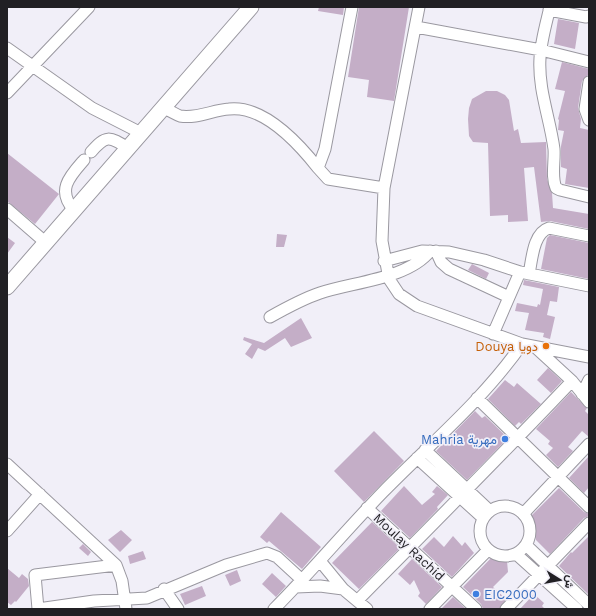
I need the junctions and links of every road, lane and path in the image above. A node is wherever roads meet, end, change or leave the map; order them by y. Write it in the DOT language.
graph roads {
  1 [pos="89,7"];
  2 [pos="251,7"];
  3 [pos="352,7"];
  4 [pos="420,7"];
  5 [pos="549,8"];
  6 [pos="589,16"];
  7 [pos="416,27"];
  8 [pos="7,48"];
  9 [pos="541,50"];
  10 [pos="589,62"];
  11 [pos="33,66"];
  12 [pos="589,82"];
  13 [pos="7,94"];
  14 [pos="164,108"];
  15 [pos="589,120"];
  16 [pos="141,133"];
  17 [pos="128,148"];
  18 [pos="318,168"];
  19 [pos="384,188"];
  20 [pos="589,197"];
  21 [pos="7,209"];
  22 [pos="74,210"];
  23 [pos="589,236"];
  24 [pos="45,242"];
  25 [pos="433,251"];
  26 [pos="384,261"];
  27 [pos="525,273"];
  28 [pos="388,275"];
  29 [pos="589,286"];
  30 [pos="7,287"];
  31 [pos="509,297"];
  32 [pos="270,317"];
  33 [pos="493,334"];
  34 [pos="522,344"];
  35 [pos="534,346"];
  36 [pos="570,354"];
  37 [pos="589,357"];
  38 [pos="560,370"];
  39 [pos="589,380"];
  40 [pos="572,381"];
  41 [pos="477,398"];
  42 [pos="585,398"];
  43 [pos="517,438"];
  44 [pos="589,444"];
  45 [pos="425,450"];
  46 [pos="417,458"];
  47 [pos="7,464"];
  48 [pos="558,477"];
  49 [pos="464,493"];
  50 [pos="40,494"];
  51 [pos="589,507"];
  52 [pos="367,508"];
  53 [pos="523,514"];
  54 [pos="487,515"];
  55 [pos="589,523"];
  56 [pos="7,531"];
  57 [pos="526,545"];
  58 [pos="410,548"];
  59 [pos="488,550"];
  60 [pos="516,554"];
  61 [pos="320,560"];
  62 [pos="116,564"];
  63 [pos="548,565"];
  64 [pos="539,574"];
  65 [pos="299,583"];
  66 [pos="451,586"];
  67 [pos="164,589"];
  68 [pos="343,589"];
  69 [pos="125,604"];
  70 [pos="589,605"];
  71 [pos="86,606"];
  72 [pos="364,606"];
  73 [pos="280,607"];
  74 [pos="50,608"];
  75 [pos="38,609"];
  76 [pos="178,609"];
  77 [pos="430,609"];
  78 [pos="476,609"];
  79 [pos="506,609"];
  80 [pos="577,609"];
  1 -- 11 [label="street"];
  2 -- 14 [label="highway"];
  3 -- 18 [label="street"];
  4 -- 7 [label="street"];
  5 -- 6 [label="street"];
  5 -- 9 [label="street"];
  7 -- 9 [label="street"];
  7 -- 19 [label="street"];
  8 -- 11 [label="street"];
  9 -- 10 [label="street"];
  9 -- 20 [label="street"];
  11 -- 13 [label="street"];
  11 -- 16 [label="street"];
  12 -- 15 [label="street"];
  14 -- 16 [label="highway"];
  14 -- 18 [label="street"];
  16 -- 17 [label="highway"];
  17 -- 22 [label="highway"];
  17 -- 22 [label="street"];
  18 -- 19 [label="street"];
  19 -- 26 [label="street"];
  21 -- 24 [label="street"];
  22 -- 24 [label="highway"];
  23 -- 27 [label="street"];
  24 -- 30 [label="highway"];
  25 -- 26 [label="street"];
  25 -- 27 [label="street"];
  25 -- 28 [label="street"];
  25 -- 31 [label="street"];
  26 -- 28 [label="street"];
  27 -- 29 [label="street"];
  27 -- 31 [label="street"];
  28 -- 32 [label="street"];
  28 -- 33 [label="street"];
  31 -- 33 [label="street"];
  33 -- 34 [label="street"];
  34 -- 35 [label="street"];
  34 -- 41 [label="street"];
  35 -- 36 [label="street"];
  35 -- 38 [label="street"];
  36 -- 37 [label="street"];
  36 -- 38 [label="street"];
  38 -- 40 [label="street"];
  39 -- 42 [label="street"];
  40 -- 42 [label="street"];
  40 -- 43 [label="street"];
  41 -- 43 [label="street"];
  41 -- 45 [label="street"];
  43 -- 48 [label="street"];
  43 -- 49 [label="street"];
  44 -- 48 [label="street"];
  45 -- 46 [label="street"];
  45 -- 49 [label="street"];
  46 -- 49 [label="street"];
  46 -- 52 [label="street"];
  47 -- 50 [label="street"];
  48 -- 51 [label="street"];
  48 -- 53 [label="street"];
  49 -- 54 [label="street"];
  49 -- 58 [label="street"];
  50 -- 56 [label="street"];
  50 -- 62 [label="street"];
  52 -- 58 [label="street, Moulay Rachid"];
  52 -- 61 [label="street"];
  53 -- 54 [label="street"];
  53 -- 57 [label="street"];
  54 -- 59 [label="street"];
  55 -- 63 [label="street"];
  57 -- 60 [label="street"];
  57 -- 63 [label="street"];
  58 -- 66 [label="street, Moulay Rachid"];
  58 -- 72 [label="street"];
  59 -- 60 [label="street"];
  59 -- 66 [label="street"];
  60 -- 64 [label="street"];
  61 -- 65 [label="street"];
  61 -- 68 [label="street"];
  62 -- 69 [label="street"];
  62 -- 75 [label="street"];
  63 -- 64 [label="street"];
  63 -- 70 [label="street"];
  64 -- 79 [label="street"];
  64 -- 80 [label="street"];
  65 -- 67 [label="street"];
  65 -- 68 [label="street"];
  65 -- 73 [label="street"];
  66 -- 77 [label="street, Moulay Rachid"];
  66 -- 78 [label="street, Moulay Rachid"];
  67 -- 69 [label="street"];
  67 -- 76 [label="street"];
  68 -- 72 [label="street"];
  69 -- 71 [label="street"];
  71 -- 74 [label="street"];
  74 -- 75 [label="street"];
}
